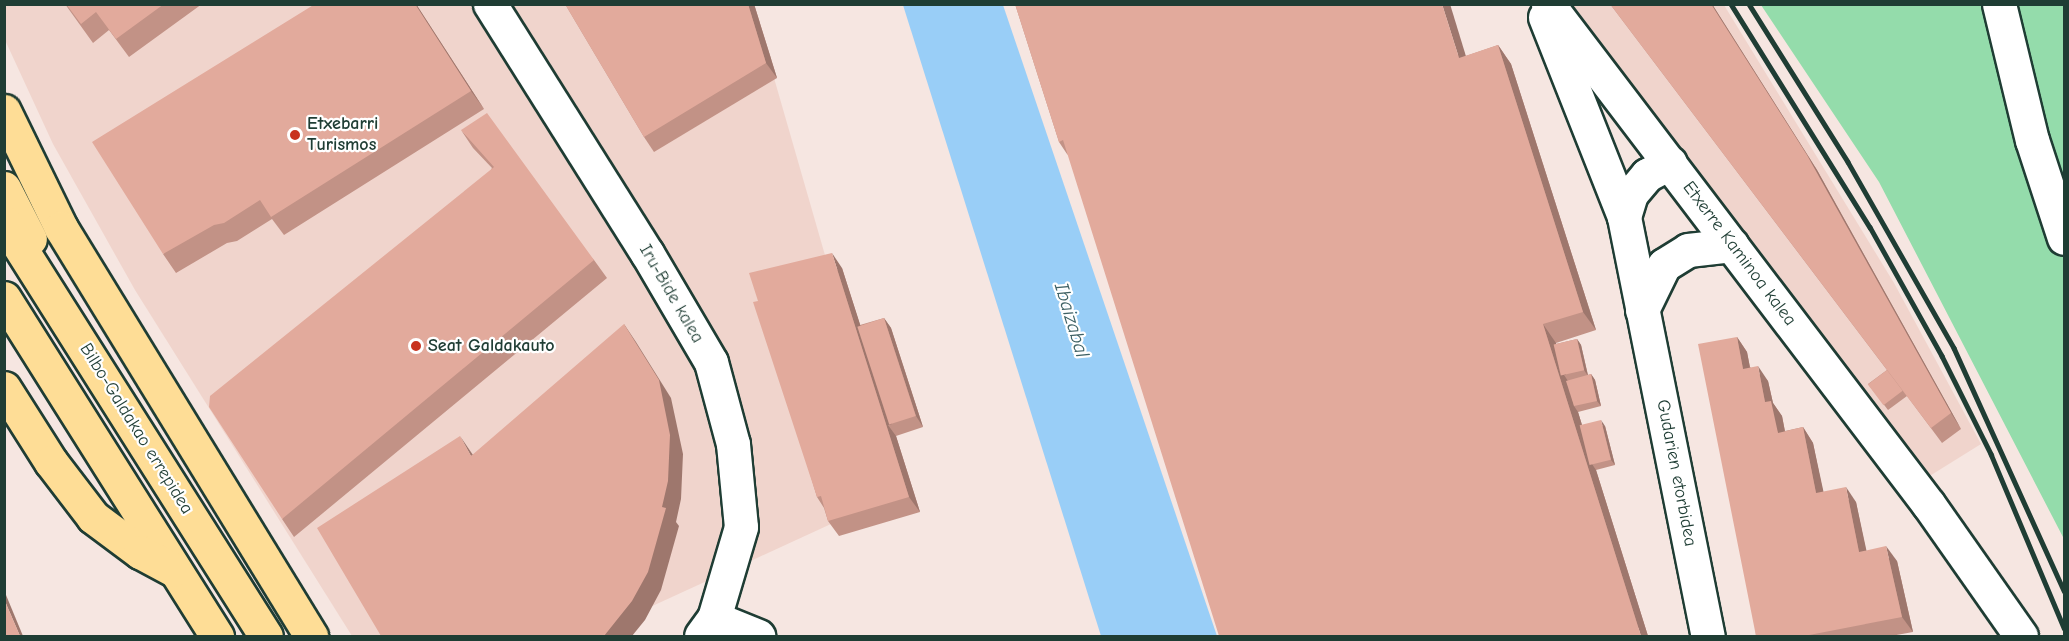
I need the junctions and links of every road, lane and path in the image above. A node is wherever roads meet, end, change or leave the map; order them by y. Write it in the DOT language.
graph roads {
  1 [pos="490,4"];
  2 [pos="1540,4"];
  3 [pos="1548,4"];
  4 [pos="1999,4"];
  5 [pos="4,111"];
  6 [pos="1670,163"];
  7 [pos="4,188"];
  8 [pos="1624,217"];
  9 [pos="4,222"];
  10 [pos="2064,238"];
  11 [pos="1732,245"];
  12 [pos="4,298"];
  13 [pos="1642,310"];
  14 [pos="76,332"];
  15 [pos="4,388"];
  16 [pos="177,572"];
  17 [pos="708,627"];
  18 [pos="217,636"];
  19 [pos="266,636"];
  20 [pos="311,636"];
  21 [pos="758,636"];
  22 [pos="1708,636"];
  23 [pos="2021,636"];
  1 -- 17 [label="street, Iru-Bide kalea"];
  2 -- 8 [label="street, Gudarien etorbidea"];
  3 -- 6 [label="street, Etxerre Kaminoa kalea"];
  4 -- 10 [label="street"];
  5 -- 20 [label="highway"];
  6 -- 8 [label="street"];
  6 -- 11 [label="street, Etxerre Kaminoa kalea"];
  7 -- 14 [label="highway"];
  8 -- 13 [label="street, Gudarien etorbidea"];
  9 -- 14 [label="highway, Bilbo-Galdakao errepidea"];
  11 -- 13 [label="street"];
  11 -- 23 [label="street, Etxerre Kaminoa kalea"];
  12 -- 16 [label="highway"];
  13 -- 22 [label="street, Gudarien etorbidea"];
  14 -- 19 [label="highway, Bilbo-Galdakao errepidea"];
  15 -- 16 [label="highway"];
  16 -- 18 [label="highway"];
  17 -- 21 [label="street, Iru-Bide kalea"];
}
